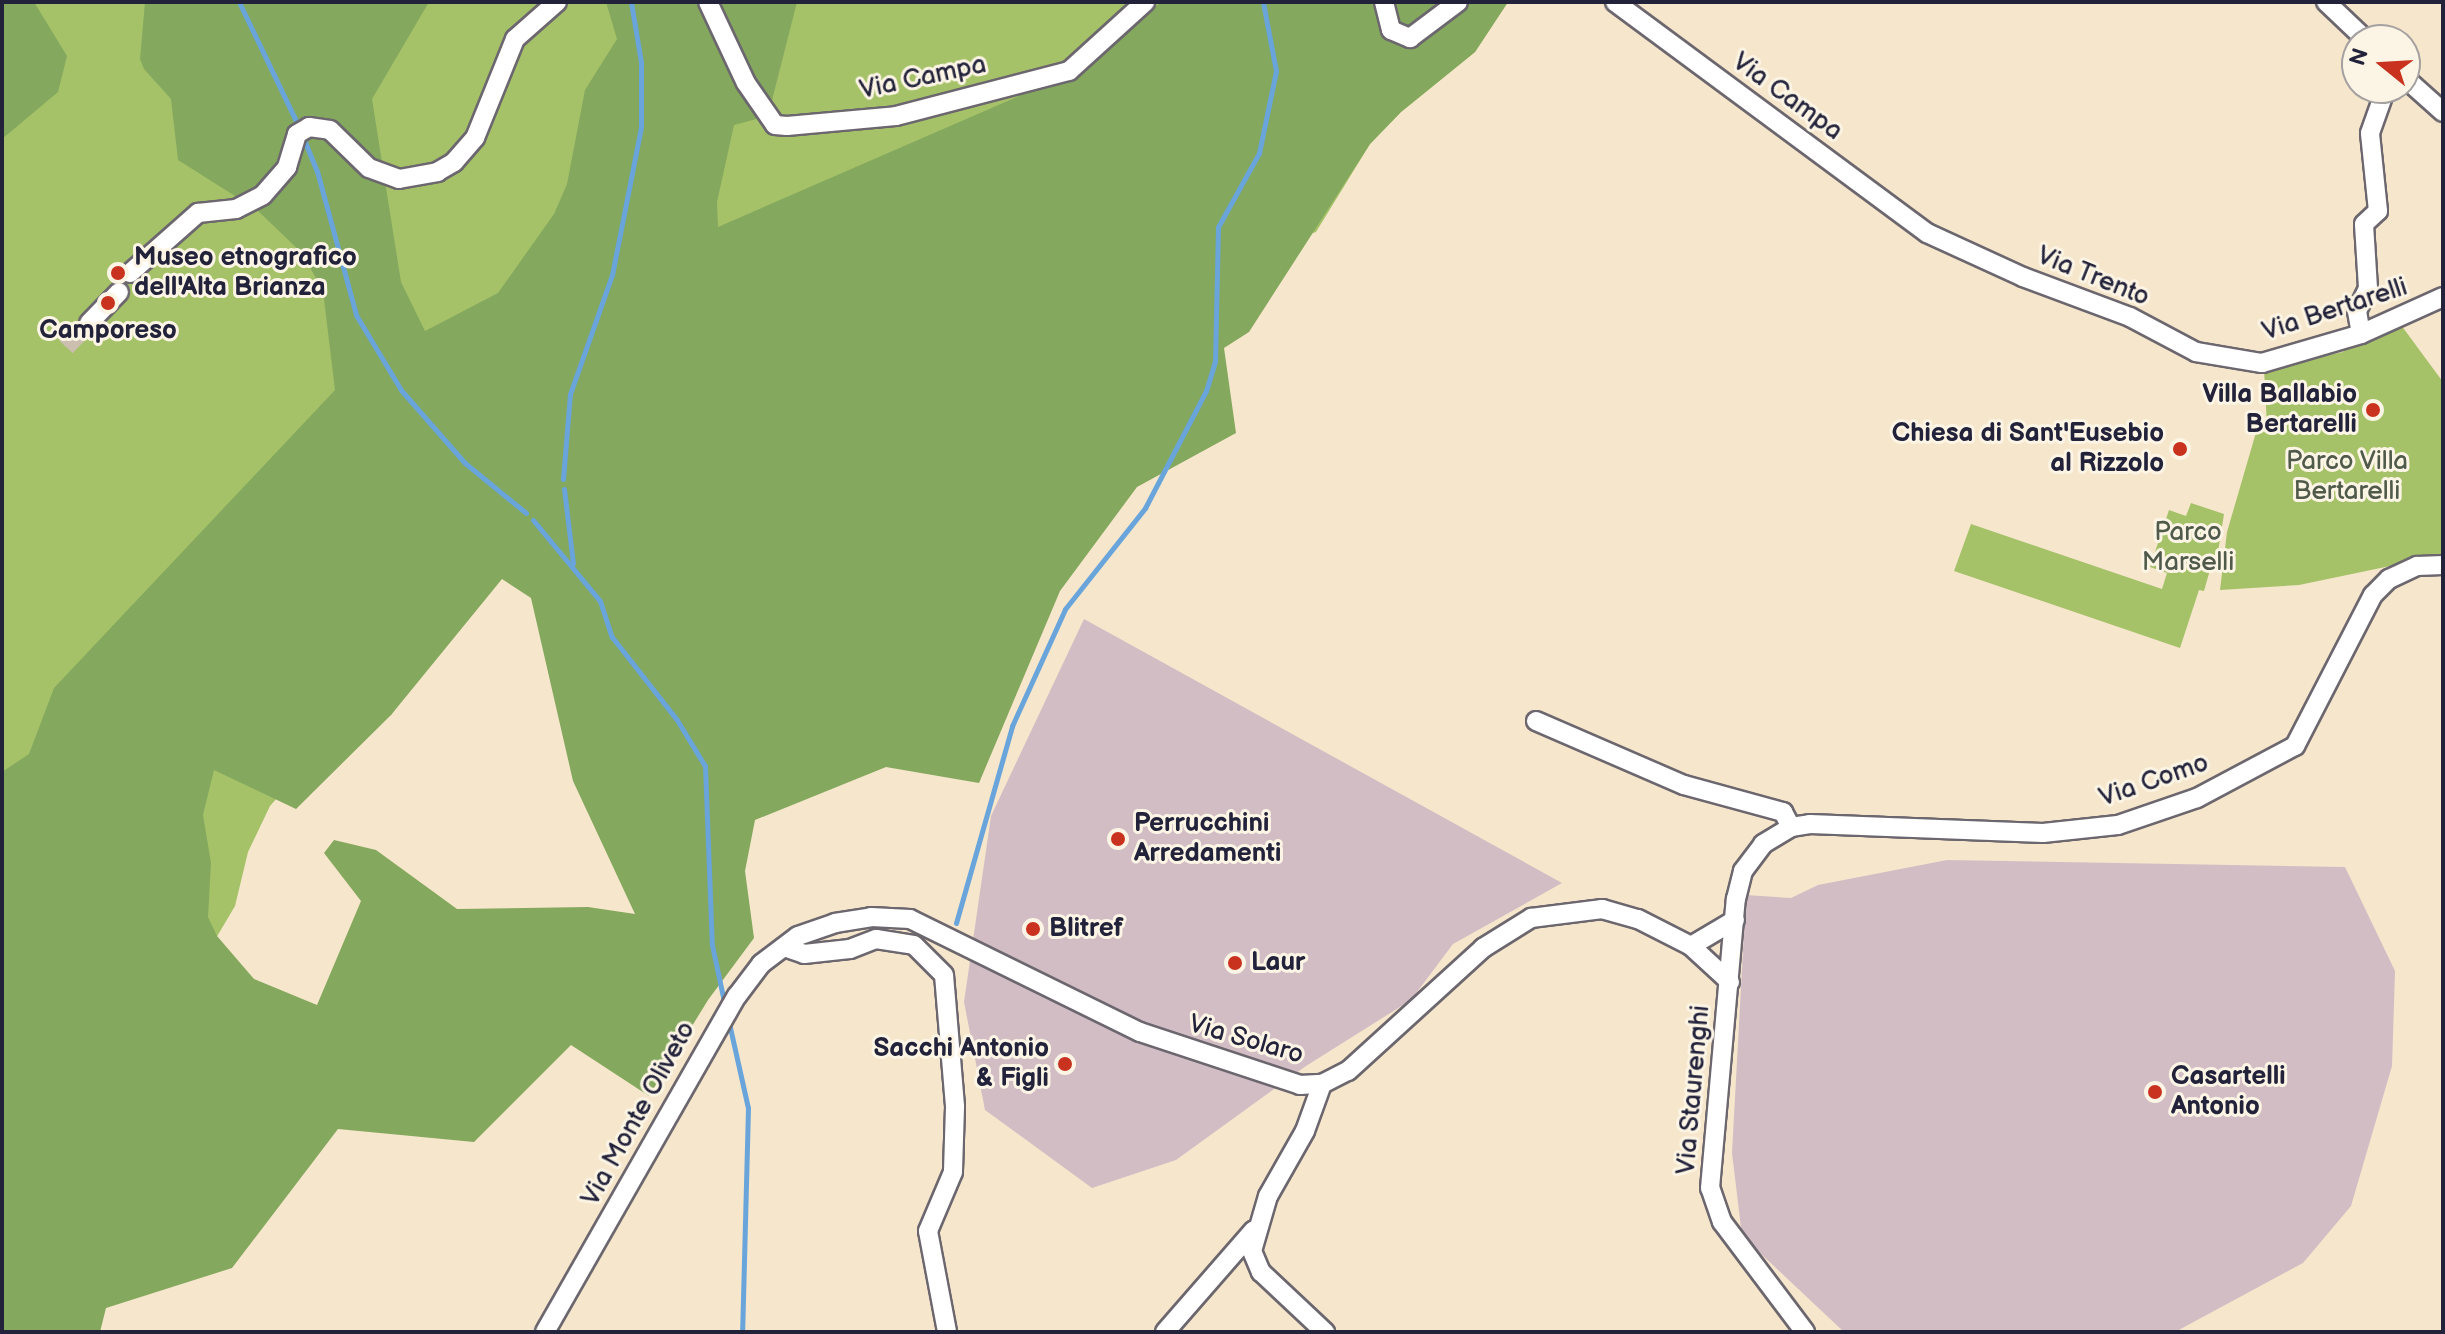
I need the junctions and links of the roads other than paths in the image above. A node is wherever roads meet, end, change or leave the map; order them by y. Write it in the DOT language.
graph roads {
  1 [pos="557,2"];
  2 [pos="708,2"];
  3 [pos="1145,2"];
  4 [pos="1384,2"];
  5 [pos="1458,2"];
  6 [pos="1615,2"];
  7 [pos="2326,2"];
  8 [pos="2349,24"];
  9 [pos="2421,92"];
  10 [pos="2380,104"];
  11 [pos="2443,112"];
  12 [pos="1927,233"];
  13 [pos="130,273"];
  14 [pos="119,292"];
  15 [pos="2443,297"];
  16 [pos="89,323"];
  17 [pos="2361,334"];
  18 [pos="2241,362"];
  19 [pos="2443,565"];
  20 [pos="1536,721"];
  21 [pos="1791,827"];
  22 [pos="1735,920"];
  23 [pos="791,942"];
  24 [pos="1691,946"];
  25 [pos="1730,982"];
  26 [pos="1322,1084"];
  27 [pos="1255,1228"];
  28 [pos="545,1332"];
  29 [pos="947,1332"];
  30 [pos="1165,1332"];
  31 [pos="1325,1332"];
  32 [pos="1805,1332"];
  1 -- 13 [label="street"];
  2 -- 3 [label="street, Via Campa"];
  4 -- 5 [label="street"];
  6 -- 12 [label="street, Via Campa"];
  7 -- 8 [label="street"];
  9 -- 11 [label="street"];
  10 -- 17 [label="street"];
  12 -- 18 [label="street, Via Trento"];
  14 -- 16 [label="street"];
  15 -- 17 [label="street, Via Bertarelli"];
  17 -- 18 [label="street, Via Bertarelli"];
  19 -- 21 [label="street, Via Como"];
  20 -- 21 [label="street"];
  21 -- 22 [label="street"];
  22 -- 24 [label="street"];
  22 -- 25 [label="street, Via Staurenghi"];
  23 -- 26 [label="street, Via Solaro"];
  23 -- 28 [label="street, Via Monte Oliveto"];
  23 -- 29 [label="street"];
  24 -- 25 [label="street, Via Solaro"];
  24 -- 26 [label="street, Via Solaro"];
  25 -- 32 [label="street, Via Staurenghi"];
  26 -- 27 [label="street"];
  27 -- 30 [label="street"];
  27 -- 31 [label="street"];
}
